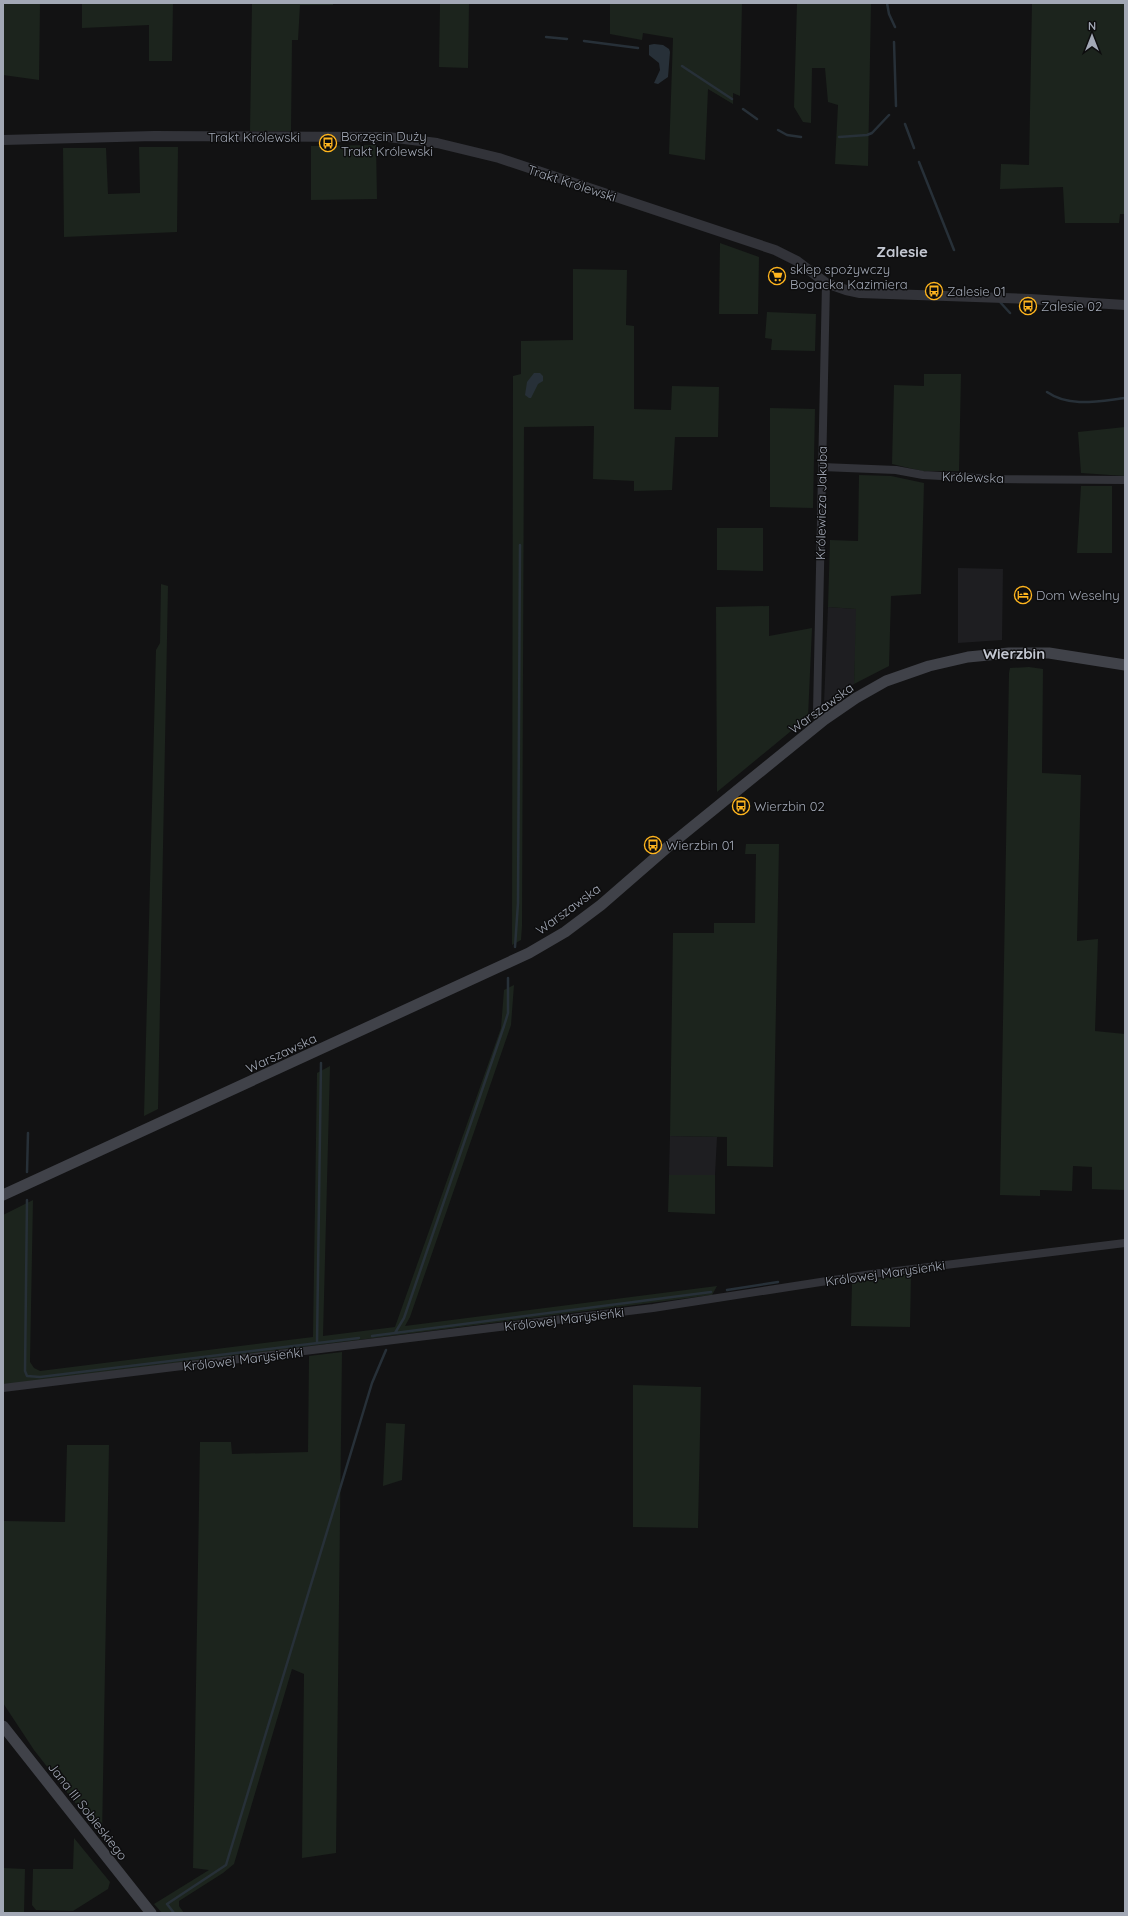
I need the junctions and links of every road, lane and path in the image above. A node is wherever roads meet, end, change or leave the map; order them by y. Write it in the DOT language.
graph roads {
  1 [pos="3,140"];
  2 [pos="826,283"];
  3 [pos="1125,305"];
  4 [pos="822,467"];
  5 [pos="1125,480"];
  6 [pos="1125,665"];
  7 [pos="824,720"];
  8 [pos="3,1195"];
  9 [pos="1125,1244"];
  10 [pos="3,1388"];
  11 [pos="3,1726"];
  12 [pos="151,1913"];
  1 -- 2 [label="street, Trakt Królewski"];
  2 -- 3 [label="street, Trakt Królewski"];
  2 -- 4 [label="street, Królewicza Jakuba"];
  4 -- 5 [label="street, Królewska"];
  4 -- 7 [label="street, Królewicza Jakuba"];
  6 -- 7 [label="main road, Warszawska"];
  7 -- 8 [label="main road, Warszawska"];
  9 -- 10 [label="street, Królowej Marysieńki"];
  11 -- 12 [label="main road, Jana III Sobieskiego"];
}
